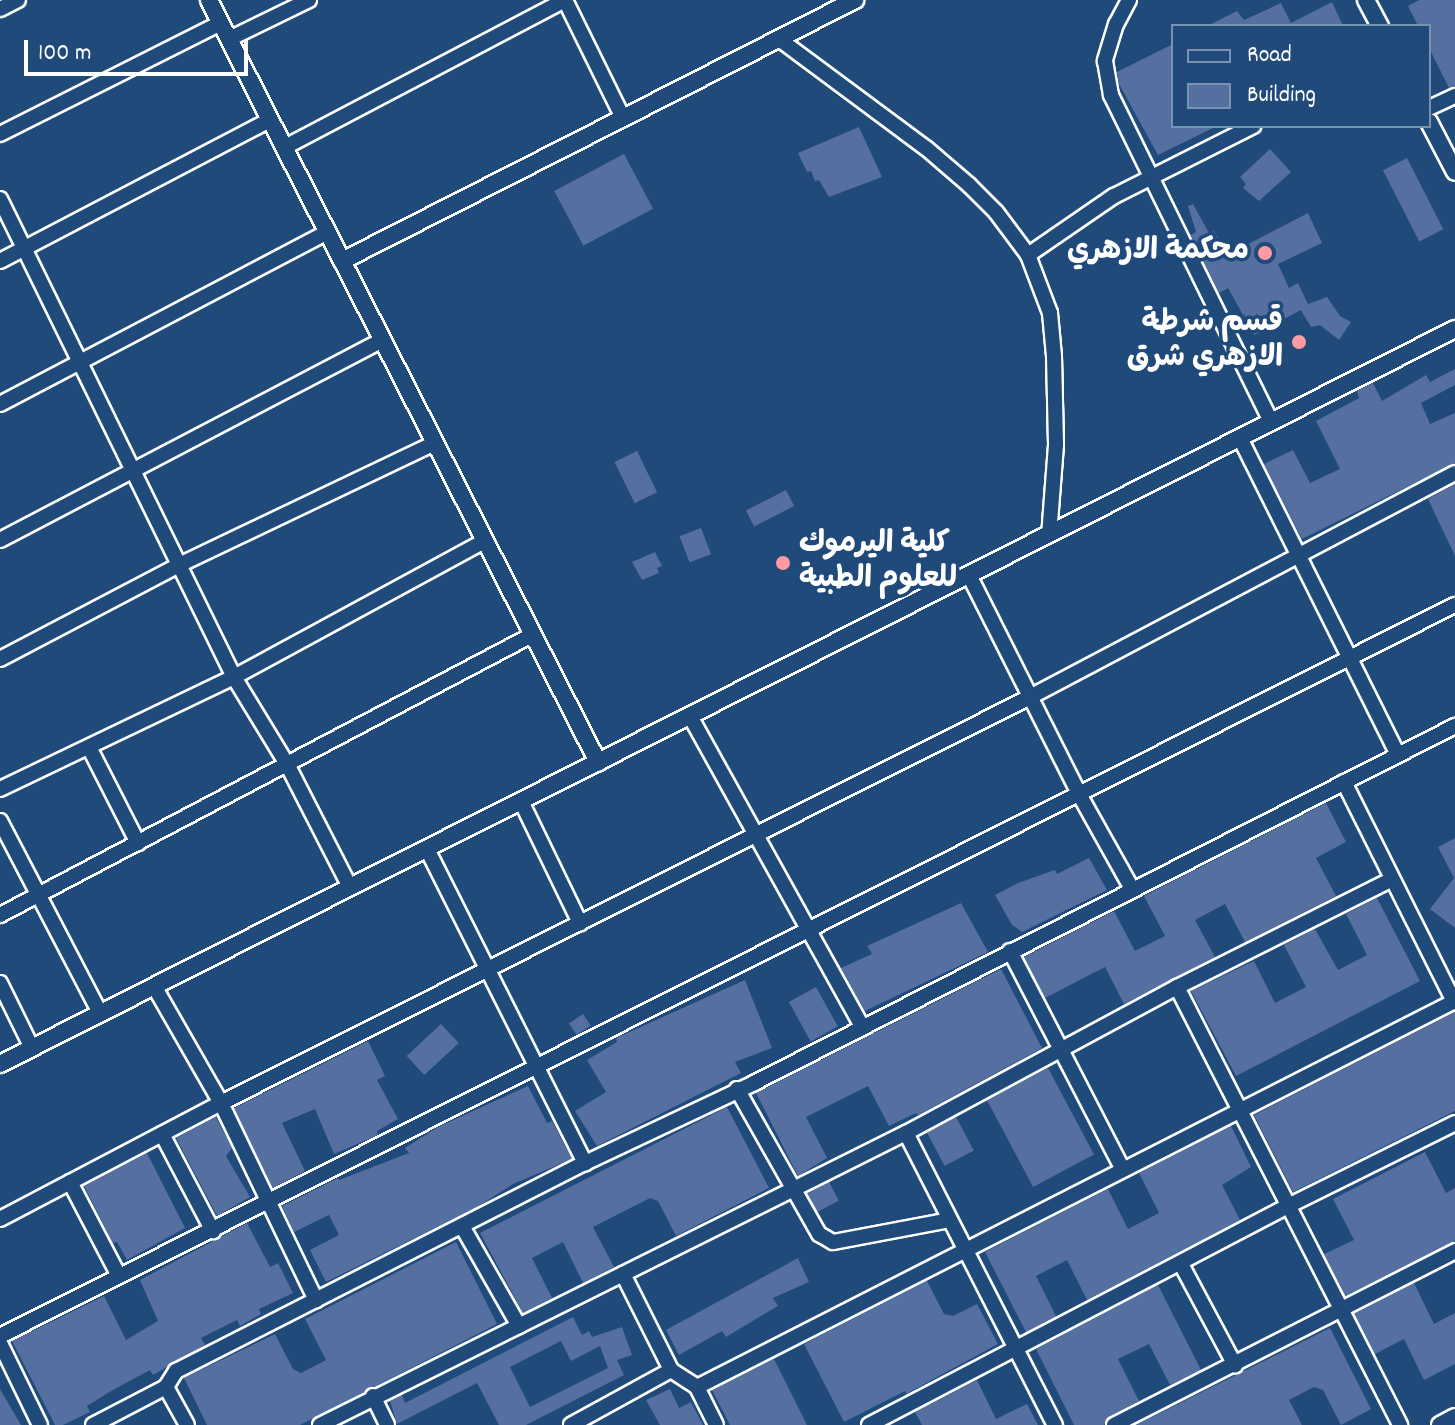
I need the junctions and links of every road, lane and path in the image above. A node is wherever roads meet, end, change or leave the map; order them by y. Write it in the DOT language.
graph roads {
  1 [pos="18,0"];
  2 [pos="209,0"];
  3 [pos="309,0"];
  4 [pos="565,0"];
  5 [pos="855,0"];
  6 [pos="1129,0"];
  7 [pos="1373,2"];
  8 [pos="0,9"];
  9 [pos="221,23"];
  10 [pos="1379,24"];
  11 [pos="229,39"];
  12 [pos="779,39"];
  13 [pos="1455,96"];
  14 [pos="1431,107"];
  15 [pos="623,118"];
  16 [pos="270,120"];
  17 [pos="1431,126"];
  18 [pos="1249,128"];
  19 [pos="0,134"];
  20 [pos="285,147"];
  21 [pos="1455,172"];
  22 [pos="1151,177"];
  23 [pos="0,199"];
  24 [pos="328,232"];
  25 [pos="25,249"];
  26 [pos="1028,255"];
  27 [pos="0,261"];
  28 [pos="342,261"];
  29 [pos="1455,329"];
  30 [pos="382,340"];
  31 [pos="80,364"];
  32 [pos="0,404"];
  33 [pos="1271,422"];
  34 [pos="1240,438"];
  35 [pos="435,443"];
  36 [pos="133,471"];
  37 [pos="1455,473"];
  38 [pos="1049,535"];
  39 [pos="0,540"];
  40 [pos="485,541"];
  41 [pos="1300,554"];
  42 [pos="179,565"];
  43 [pos="969,575"];
  44 [pos="1455,605"];
  45 [pos="532,635"];
  46 [pos="0,659"];
  47 [pos="1350,659"];
  48 [pos="234,677"];
  49 [pos="1030,697"];
  50 [pos="690,716"];
  51 [pos="1454,727"];
  52 [pos="89,747"];
  53 [pos="1398,755"];
  54 [pos="598,762"];
  55 [pos="287,764"];
  56 [pos="1344,782"];
  57 [pos="0,789"];
  58 [pos="1079,794"];
  59 [pos="521,801"];
  60 [pos="0,821"];
  61 [pos="756,835"];
  62 [pos="138,843"];
  63 [pos="427,849"];
  64 [pos="1391,880"];
  65 [pos="350,887"];
  66 [pos="1132,889"];
  67 [pos="40,895"];
  68 [pos="0,915"];
  69 [pos="580,923"];
  70 [pos="809,932"];
  71 [pos="1010,951"];
  72 [pos="488,969"];
  73 [pos="0,983"];
  74 [pos="154,986"];
  75 [pos="1177,987"];
  76 [pos="1454,1002"];
  77 [pos="100,1013"];
  78 [pos="862,1026"];
  79 [pos="32,1048"];
  80 [pos="1063,1049"];
  81 [pos="0,1064"];
  82 [pos="537,1069"];
  83 [pos="737,1089"];
  84 [pos="221,1103"];
  85 [pos="1241,1110"];
  86 [pos="1455,1123"];
  87 [pos="906,1133"];
  88 [pos="162,1134"];
  89 [pos="585,1163"];
  90 [pos="1123,1170"];
  91 [pos="70,1182"];
  92 [pos="792,1189"];
  93 [pos="269,1203"];
  94 [pos="1286,1207"];
  95 [pos="0,1219"];
  96 [pos="949,1220"];
  97 [pos="462,1226"];
  98 [pos="213,1231"];
  99 [pos="966,1250"];
  100 [pos="1455,1251"];
  101 [pos="1181,1264"];
  102 [pos="623,1274"];
  103 [pos="119,1276"];
  104 [pos="316,1300"];
  105 [pos="1340,1309"];
  106 [pos="519,1326"];
  107 [pos="0,1336"];
  108 [pos="0,1343"];
  109 [pos="1018,1349"];
  110 [pos="1235,1365"];
  111 [pos="671,1370"];
  112 [pos="166,1387"];
  113 [pos="697,1387"];
  114 [pos="373,1396"];
  115 [pos="1455,1417"];
  116 [pos="40,1425"];
  117 [pos="93,1425"];
  118 [pos="187,1425"];
  119 [pos="320,1425"];
  120 [pos="387,1425"];
  121 [pos="571,1425"];
  122 [pos="716,1425"];
  123 [pos="869,1425"];
  124 [pos="1055,1425"];
  125 [pos="1114,1425"];
  126 [pos="1400,1425"];
  127 [pos="1440,1425"];
  1 -- 8 [label="street"];
  2 -- 9 [label="street"];
  3 -- 11 [label="street"];
  4 -- 15 [label="street"];
  4 -- 20 [label="street"];
  5 -- 12 [label="street"];
  6 -- 22 [label="street"];
  7 -- 10 [label="street"];
  9 -- 11 [label="street"];
  9 -- 19 [label="street"];
  11 -- 16 [label="street"];
  12 -- 15 [label="street"];
  12 -- 26 [label="street"];
  13 -- 14 [label="street"];
  15 -- 28 [label="street"];
  16 -- 20 [label="street"];
  16 -- 25 [label="street"];
  17 -- 21 [label="street"];
  18 -- 22 [label="street"];
  20 -- 24 [label="street"];
  22 -- 26 [label="street"];
  22 -- 33 [label="street"];
  23 -- 25 [label="street"];
  24 -- 28 [label="street"];
  24 -- 31 [label="street"];
  25 -- 27 [label="street"];
  25 -- 31 [label="street"];
  26 -- 38 [label="street"];
  28 -- 30 [label="street"];
  29 -- 33 [label="street"];
  30 -- 35 [label="street"];
  30 -- 36 [label="street"];
  31 -- 32 [label="street"];
  31 -- 36 [label="street"];
  33 -- 34 [label="street"];
  34 -- 38 [label="street"];
  34 -- 41 [label="street"];
  35 -- 40 [label="street"];
  35 -- 42 [label="street"];
  36 -- 39 [label="street"];
  36 -- 42 [label="street"];
  37 -- 41 [label="street"];
  38 -- 43 [label="street"];
  40 -- 45 [label="street"];
  40 -- 48 [label="street"];
  41 -- 47 [label="street"];
  41 -- 49 [label="street"];
  42 -- 46 [label="street"];
  42 -- 48 [label="street"];
  43 -- 49 [label="street"];
  43 -- 50 [label="street"];
  44 -- 47 [label="street"];
  45 -- 54 [label="street"];
  45 -- 55 [label="street"];
  47 -- 53 [label="street"];
  47 -- 58 [label="street"];
  48 -- 52 [label="street"];
  48 -- 55 [label="street"];
  49 -- 58 [label="street"];
  49 -- 61 [label="street"];
  50 -- 54 [label="street"];
  50 -- 61 [label="street"];
  51 -- 53 [label="street"];
  52 -- 57 [label="street"];
  52 -- 62 [label="street"];
  53 -- 56 [label="street"];
  54 -- 59 [label="street"];
  55 -- 62 [label="street"];
  55 -- 65 [label="street"];
  56 -- 64 [label="street"];
  56 -- 66 [label="street"];
  58 -- 66 [label="street"];
  58 -- 70 [label="street"];
  59 -- 63 [label="street"];
  59 -- 69 [label="street"];
  60 -- 67 [label="street"];
  61 -- 69 [label="street"];
  61 -- 70 [label="street"];
  62 -- 67 [label="street"];
  63 -- 65 [label="street"];
  63 -- 72 [label="street"];
  64 -- 75 [label="street"];
  64 -- 76 [label="street"];
  65 -- 74 [label="street"];
  66 -- 71 [label="street"];
  67 -- 68 [label="street"];
  67 -- 77 [label="street"];
  69 -- 72 [label="street"];
  70 -- 78 [label="street"];
  70 -- 82 [label="street"];
  71 -- 78 [label="street"];
  71 -- 80 [label="street"];
  72 -- 82 [label="street"];
  72 -- 84 [label="street"];
  73 -- 79 [label="street"];
  74 -- 77 [label="street"];
  74 -- 84 [label="street"];
  75 -- 80 [label="street"];
  75 -- 85 [label="street"];
  76 -- 85 [label="street"];
  77 -- 79 [label="street"];
  78 -- 83 [label="street"];
  79 -- 81 [label="street"];
  80 -- 87 [label="street"];
  80 -- 90 [label="street"];
  82 -- 89 [label="street"];
  82 -- 93 [label="street"];
  83 -- 89 [label="street"];
  83 -- 92 [label="street"];
  84 -- 88 [label="street"];
  84 -- 93 [label="street"];
  85 -- 90 [label="street"];
  85 -- 94 [label="street"];
  86 -- 94 [label="street"];
  87 -- 92 [label="street"];
  87 -- 96 [label="street"];
  88 -- 91 [label="street"];
  88 -- 98 [label="street"];
  89 -- 97 [label="street"];
  90 -- 99 [label="street"];
  91 -- 95 [label="street"];
  91 -- 103 [label="street"];
  92 -- 96 [label="street"];
  92 -- 102 [label="street"];
  93 -- 98 [label="street"];
  93 -- 104 [label="street"];
  94 -- 101 [label="street"];
  94 -- 105 [label="street"];
  96 -- 99 [label="street"];
  97 -- 104 [label="street"];
  97 -- 106 [label="street"];
  98 -- 103 [label="street"];
  99 -- 109 [label="street"];
  99 -- 113 [label="street"];
  100 -- 105 [label="street"];
  101 -- 109 [label="street"];
  101 -- 110 [label="street"];
  102 -- 106 [label="street"];
  102 -- 111 [label="street"];
  103 -- 107 [label="street"];
  104 -- 112 [label="street"];
  105 -- 110 [label="street"];
  105 -- 126 [label="street"];
  106 -- 114 [label="street"];
  108 -- 116 [label="street"];
  109 -- 123 [label="street"];
  109 -- 124 [label="street"];
  110 -- 125 [label="street"];
  111 -- 113 [label="street"];
  111 -- 121 [label="street"];
  112 -- 117 [label="street"];
  112 -- 118 [label="street"];
  113 -- 122 [label="street"];
  114 -- 119 [label="street"];
  114 -- 120 [label="street"];
  115 -- 127 [label="street"];
}
